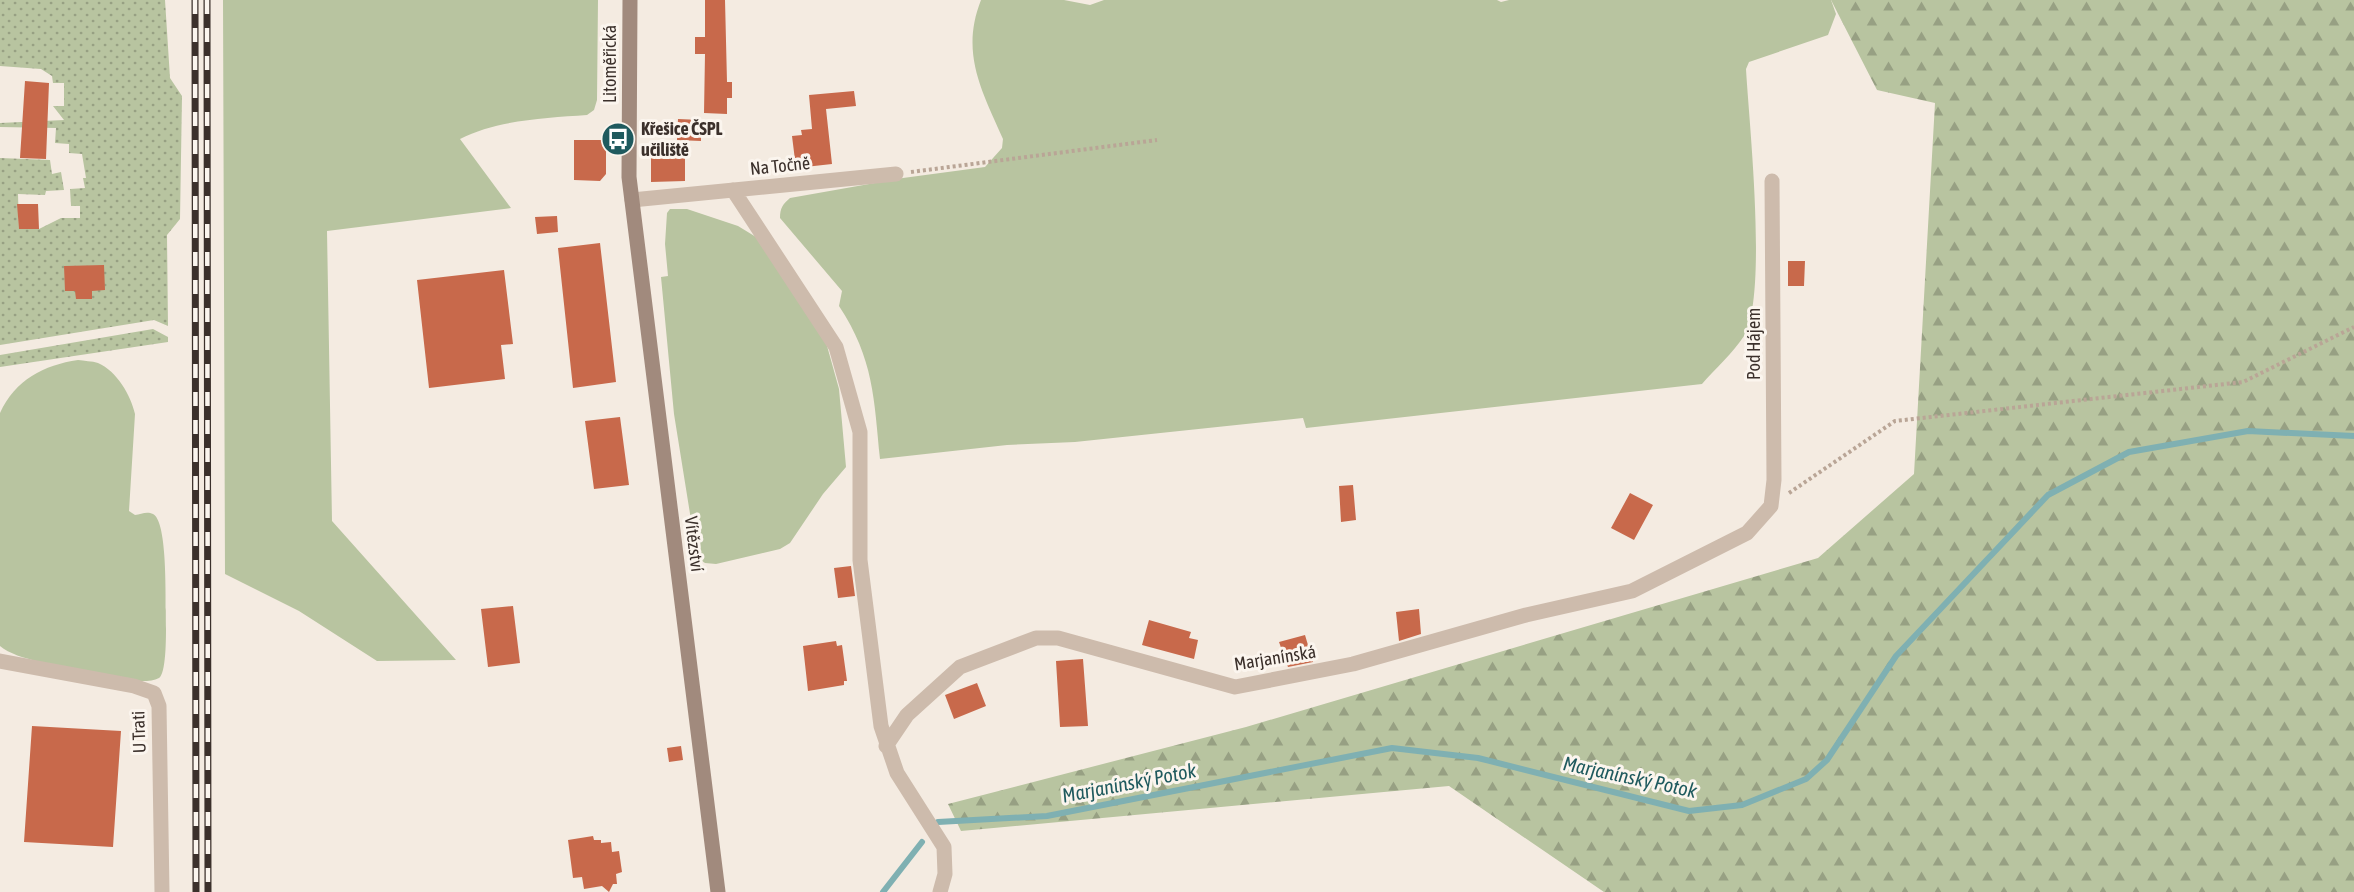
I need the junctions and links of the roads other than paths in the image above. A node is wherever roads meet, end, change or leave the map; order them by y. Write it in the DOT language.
graph roads {
  1 [pos="630,0"];
  2 [pos="896,174"];
  3 [pos="1772,182"];
  4 [pos="733,190"];
  5 [pos="632,200"];
  6 [pos="1771,506"];
  7 [pos="0,661"];
  8 [pos="886,746"];
  9 [pos="162,892"];
  10 [pos="718,892"];
  11 [pos="940,892"];
  1 -- 5 [label="main road, Litoměřická"];
  2 -- 4 [label="street, Na Točně"];
  3 -- 6 [label="street, Pod Hájem"];
  4 -- 5 [label="street, Na Točně"];
  4 -- 8 [label="street"];
  5 -- 10 [label="main road, Vítězství"];
  6 -- 8 [label="street, Marjanínská"];
  7 -- 9 [label="street, U Trati"];
  8 -- 11 [label="street"];
}
